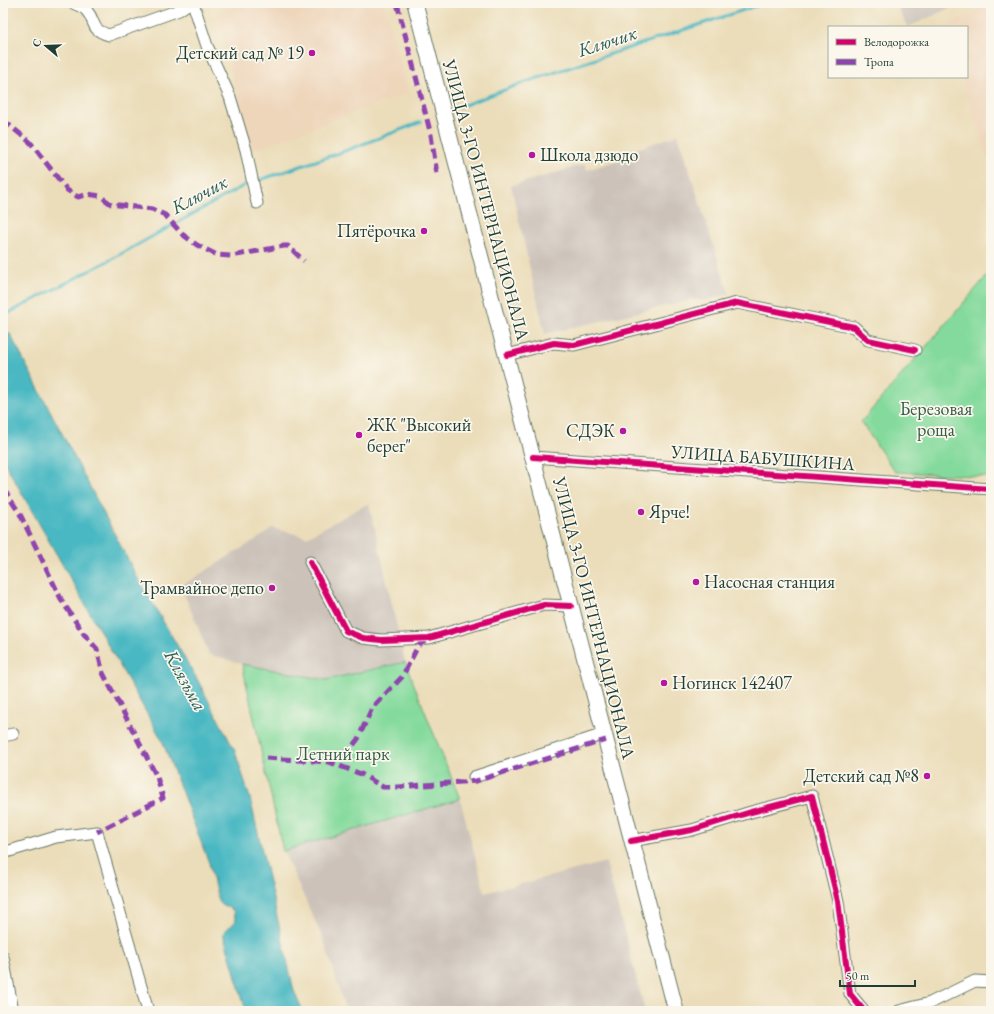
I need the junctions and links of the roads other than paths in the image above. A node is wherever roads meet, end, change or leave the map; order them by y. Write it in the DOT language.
graph roads {
  1 [pos="72,3"];
  2 [pos="189,3"];
  3 [pos="193,3"];
  4 [pos="415,3"];
  5 [pos="257,202"];
  6 [pos="915,350"];
  7 [pos="507,355"];
  8 [pos="533,457"];
  9 [pos="991,489"];
  10 [pos="310,562"];
  11 [pos="571,606"];
  12 [pos="604,734"];
  13 [pos="474,777"];
  14 [pos="631,841"];
  15 [pos="3,853"];
  16 [pos="3,957"];
  17 [pos="991,982"];
  18 [pos="13,1011"];
  19 [pos="148,1011"];
  20 [pos="676,1011"];
  21 [pos="864,1011"];
  22 [pos="899,1011"];
  1 -- 2 [label="street"];
  3 -- 5 [label="street"];
  4 -- 7 [label="main road, УЛИЦА 3-ГО ИНТЕРНАЦИОНАЛА"];
  6 -- 7 [label="street"];
  7 -- 8 [label="main road, УЛИЦА 3-ГО ИНТЕРНАЦИОНАЛА"];
  8 -- 9 [label="street, УЛИЦА БАБУШКИНА"];
  8 -- 11 [label="main road, УЛИЦА 3-ГО ИНТЕРНАЦИОНАЛА"];
  10 -- 11 [label="street"];
  11 -- 12 [label="main road, УЛИЦА 3-ГО ИНТЕРНАЦИОНАЛА"];
  12 -- 13 [label="street"];
  12 -- 14 [label="main road, УЛИЦА 3-ГО ИНТЕРНАЦИОНАЛА"];
  14 -- 20 [label="main road, УЛИЦА 3-ГО ИНТЕРНАЦИОНАЛА"];
  14 -- 21 [label="street"];
  15 -- 19 [label="street"];
  16 -- 18 [label="street"];
  17 -- 22 [label="street"];
}
